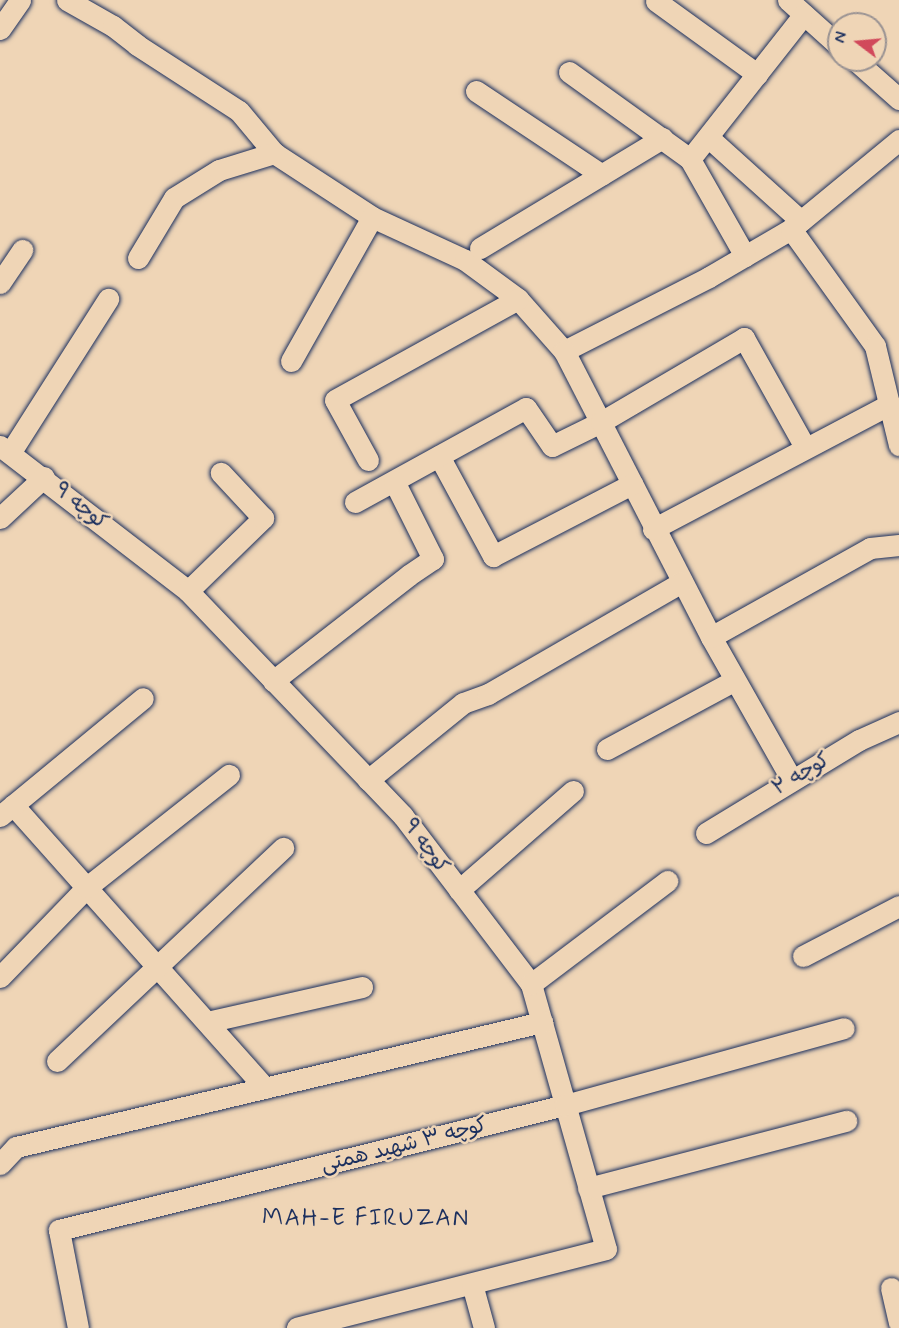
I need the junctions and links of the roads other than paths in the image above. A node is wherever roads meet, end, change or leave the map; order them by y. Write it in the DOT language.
graph roads {
  1 [pos="20,0"];
  2 [pos="67,0"];
  3 [pos="788,0"];
  4 [pos="656,1"];
  5 [pos="804,14"];
  6 [pos="0,29"];
  7 [pos="827,35"];
  8 [pos="569,72"];
  9 [pos="869,72"];
  10 [pos="757,74"];
  11 [pos="476,91"];
  12 [pos="899,99"];
  13 [pos="708,137"];
  14 [pos="662,138"];
  15 [pos="899,140"];
  16 [pos="274,153"];
  17 [pos="690,159"];
  18 [pos="602,175"];
  19 [pos="372,218"];
  20 [pos="796,225"];
  21 [pos="480,248"];
  22 [pos="22,250"];
  23 [pos="746,256"];
  24 [pos="138,258"];
  25 [pos="0,283"];
  26 [pos="108,299"];
  27 [pos="518,299"];
  28 [pos="564,351"];
  29 [pos="291,362"];
  30 [pos="892,378"];
  31 [pos="890,404"];
  32 [pos="601,422"];
  33 [pos="899,445"];
  34 [pos="805,447"];
  35 [pos="5,450"];
  36 [pos="439,456"];
  37 [pos="368,460"];
  38 [pos="221,473"];
  39 [pos="44,477"];
  40 [pos="393,481"];
  41 [pos="632,484"];
  42 [pos="355,502"];
  43 [pos="0,518"];
  44 [pos="654,529"];
  45 [pos="899,545"];
  46 [pos="682,582"];
  47 [pos="188,591"];
  48 [pos="711,637"];
  49 [pos="735,680"];
  50 [pos="273,681"];
  51 [pos="143,698"];
  52 [pos="899,722"];
  53 [pos="608,749"];
  54 [pos="229,775"];
  55 [pos="368,780"];
  56 [pos="792,780"];
  57 [pos="573,791"];
  58 [pos="7,810"];
  59 [pos="706,833"];
  60 [pos="284,848"];
  61 [pos="668,881"];
  62 [pos="87,887"];
  63 [pos="459,890"];
  64 [pos="899,906"];
  65 [pos="803,956"];
  66 [pos="157,967"];
  67 [pos="0,977"];
  68 [pos="531,984"];
  69 [pos="362,987"];
  70 [pos="207,1022"];
  71 [pos="542,1022"];
  72 [pos="844,1028"];
  73 [pos="57,1061"];
  74 [pos="265,1088"];
  75 [pos="565,1105"];
  76 [pos="846,1121"];
  77 [pos="0,1164"];
  78 [pos="588,1188"];
  79 [pos="472,1284"];
  80 [pos="891,1288"];
  81 [pos="899,1323"];
  82 [pos="78,1328"];
  83 [pos="297,1328"];
  84 [pos="484,1328"];
  1 -- 6 [label="street"];
  2 -- 16 [label="street"];
  3 -- 5 [label="street"];
  4 -- 10 [label="street"];
  5 -- 7 [label="street"];
  5 -- 10 [label="street"];
  8 -- 14 [label="street"];
  9 -- 12 [label="street"];
  10 -- 13 [label="street"];
  11 -- 18 [label="street"];
  13 -- 17 [label="street"];
  13 -- 20 [label="street"];
  14 -- 17 [label="street"];
  14 -- 18 [label="street"];
  15 -- 20 [label="street"];
  16 -- 19 [label="street"];
  16 -- 24 [label="street"];
  17 -- 23 [label="street"];
  18 -- 21 [label="street"];
  19 -- 27 [label="street"];
  19 -- 29 [label="street"];
  20 -- 23 [label="street"];
  20 -- 30 [label="street"];
  22 -- 25 [label="street"];
  23 -- 28 [label="street"];
  26 -- 35 [label="street"];
  27 -- 28 [label="street"];
  27 -- 37 [label="street"];
  28 -- 32 [label="street"];
  30 -- 31 [label="street"];
  31 -- 33 [label="street"];
  31 -- 34 [label="street"];
  32 -- 34 [label="street"];
  32 -- 36 [label="street"];
  32 -- 41 [label="street"];
  34 -- 44 [label="street"];
  35 -- 39 [label="street, کوچه ۹"];
  36 -- 40 [label="street"];
  36 -- 41 [label="street"];
  38 -- 47 [label="street"];
  39 -- 43 [label="street"];
  39 -- 47 [label="street, کوچه ۹"];
  40 -- 42 [label="street"];
  40 -- 50 [label="street"];
  41 -- 44 [label="street"];
  44 -- 46 [label="street"];
  45 -- 48 [label="street"];
  46 -- 48 [label="street"];
  46 -- 55 [label="street"];
  47 -- 50 [label="street, کوچه ۹"];
  48 -- 49 [label="street"];
  49 -- 53 [label="street"];
  49 -- 56 [label="street"];
  50 -- 55 [label="street, کوچه ۹"];
  51 -- 58 [label="street"];
  52 -- 56 [label="street, کوچه ۲"];
  54 -- 62 [label="street"];
  55 -- 63 [label="street, کوچه ۹"];
  56 -- 59 [label="street, کوچه ۲"];
  57 -- 63 [label="street"];
  58 -- 62 [label="street"];
  60 -- 66 [label="street"];
  61 -- 68 [label="street"];
  62 -- 66 [label="street"];
  62 -- 67 [label="street"];
  63 -- 68 [label="street, کوچه ۹"];
  64 -- 65 [label="street"];
  66 -- 70 [label="street"];
  66 -- 73 [label="street"];
  68 -- 71 [label="street, کوچه ۹"];
  69 -- 70 [label="street"];
  70 -- 74 [label="street"];
  71 -- 74 [label="street"];
  71 -- 75 [label="street, کوچه ۹"];
  72 -- 75 [label="street, کوچه ۳ شهید همتی"];
  74 -- 77 [label="street"];
  75 -- 78 [label="street, کوچه ۹"];
  75 -- 82 [label="street, کوچه ۳ شهید همتی"];
  76 -- 78 [label="street"];
  78 -- 79 [label="street, کوچه ۹"];
  79 -- 83 [label="street, کوچه ۹"];
  79 -- 84 [label="street"];
  80 -- 81 [label="street"];
}
